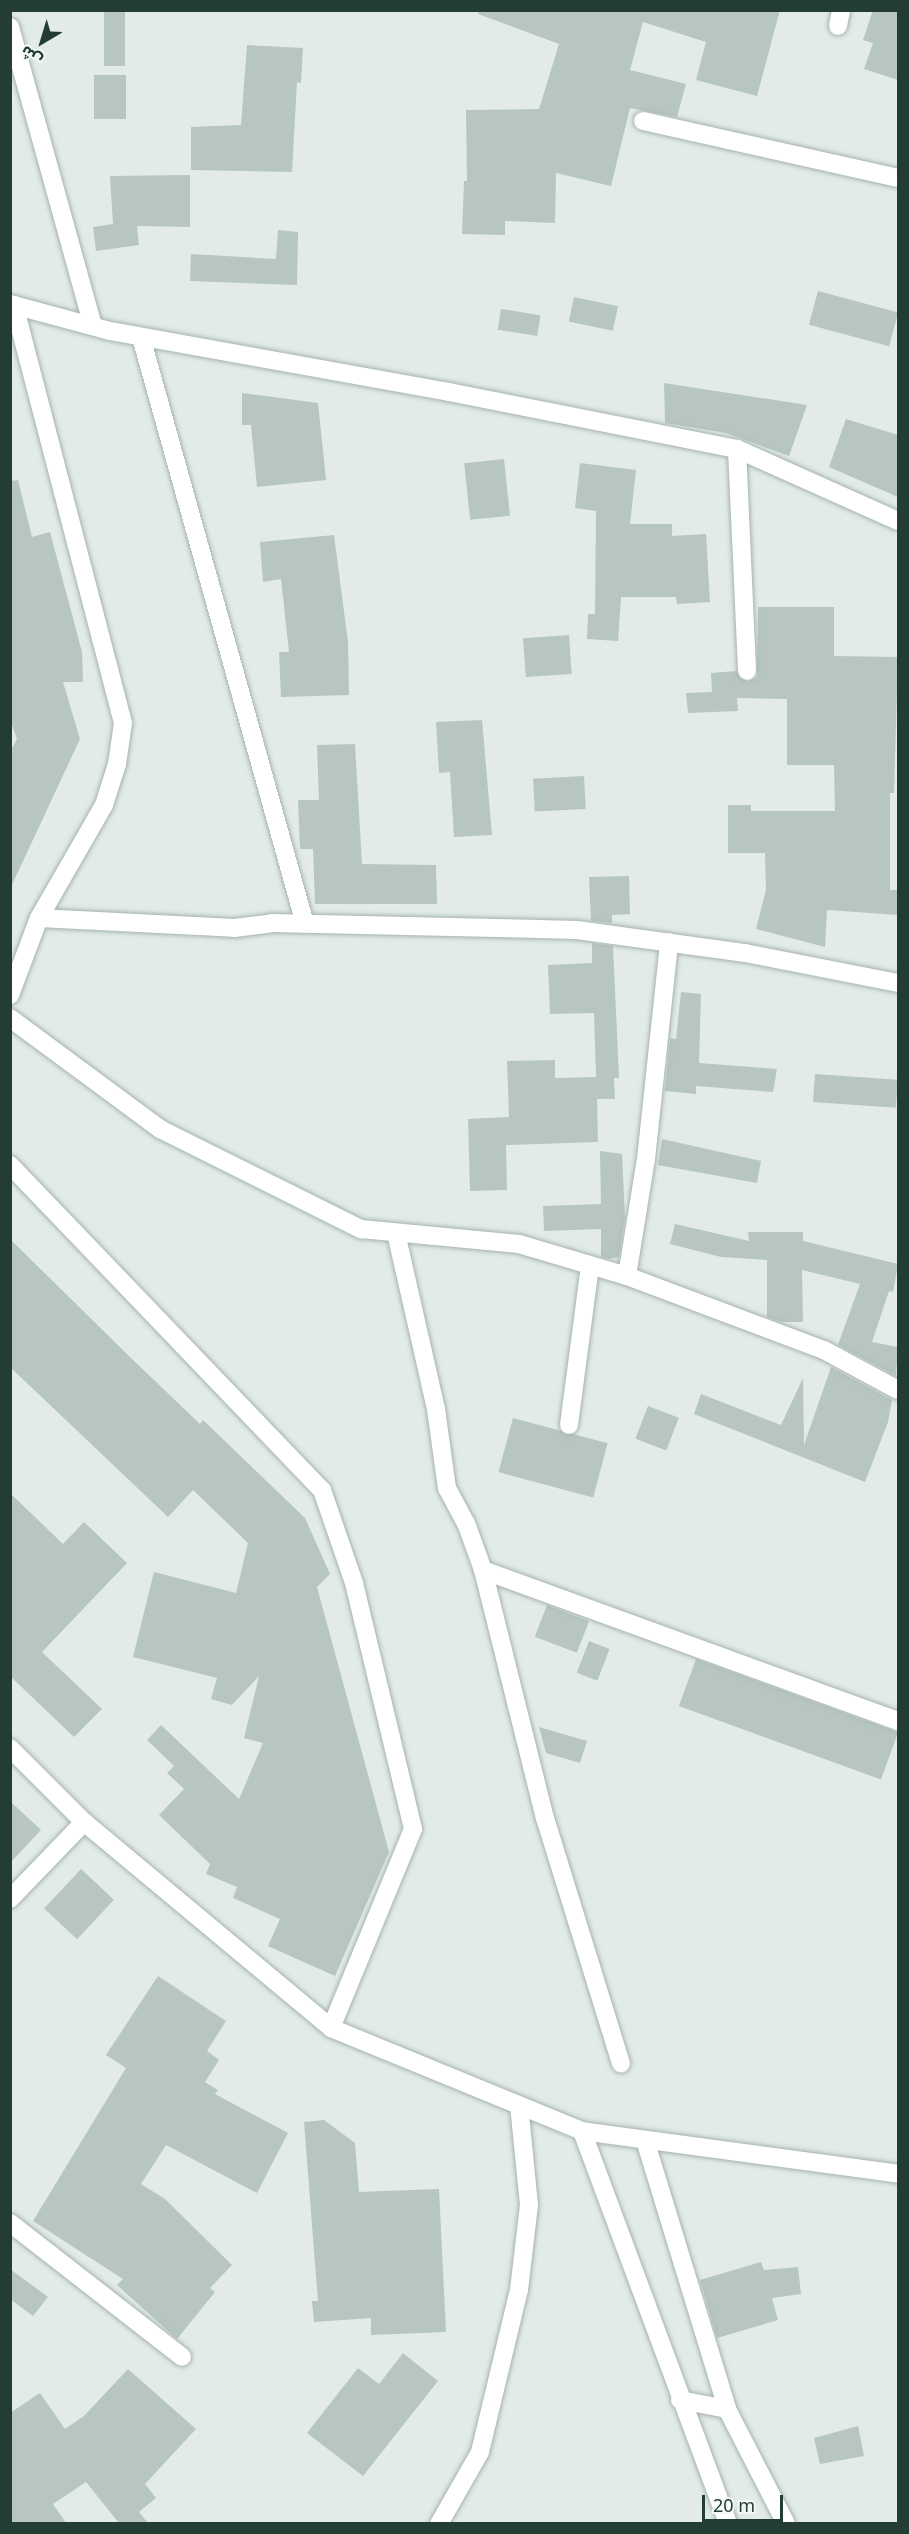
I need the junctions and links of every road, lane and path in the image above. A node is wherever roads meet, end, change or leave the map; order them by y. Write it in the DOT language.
graph roads {
  1 [pos="10,27"];
  2 [pos="643,121"];
  3 [pos="898,178"];
  4 [pos="12,305"];
  5 [pos="93,326"];
  6 [pos="141,337"];
  7 [pos="737,449"];
  8 [pos="898,520"];
  9 [pos="747,671"];
  10 [pos="39,918"];
  11 [pos="305,924"];
  12 [pos="669,942"];
  13 [pos="898,983"];
  14 [pos="10,995"];
  15 [pos="10,1018"];
  16 [pos="10,1165"];
  17 [pos="396,1233"];
  18 [pos="590,1265"];
  19 [pos="627,1276"];
  20 [pos="898,1390"];
  21 [pos="569,1425"];
  22 [pos="483,1570"];
  23 [pos="898,1721"];
  24 [pos="10,1748"];
  25 [pos="84,1822"];
  26 [pos="10,1899"];
  27 [pos="331,2028"];
  28 [pos="621,2063"];
  29 [pos="519,2105"];
  30 [pos="582,2131"];
  31 [pos="645,2140"];
  32 [pos="898,2174"];
  33 [pos="10,2223"];
  34 [pos="182,2357"];
  35 [pos="680,2400"];
  36 [pos="727,2409"];
  37 [pos="439,2523"];
  38 [pos="728,2523"];
  39 [pos="786,2523"];
  1 -- 5 [label="street"];
  2 -- 3 [label="street"];
  4 -- 5 [label="street"];
  4 -- 10 [label="street"];
  5 -- 6 [label="street"];
  6 -- 7 [label="street"];
  6 -- 11 [label="street"];
  7 -- 8 [label="street"];
  7 -- 9 [label="street"];
  10 -- 11 [label="street"];
  10 -- 14 [label="street"];
  11 -- 12 [label="street"];
  12 -- 13 [label="street"];
  12 -- 19 [label="street"];
  15 -- 17 [label="street"];
  16 -- 27 [label="street"];
  17 -- 18 [label="street"];
  17 -- 22 [label="street"];
  18 -- 19 [label="street"];
  18 -- 21 [label="street"];
  19 -- 20 [label="street"];
  22 -- 23 [label="street"];
  22 -- 28 [label="street"];
  24 -- 25 [label="street"];
  25 -- 26 [label="street"];
  25 -- 27 [label="street"];
  27 -- 29 [label="street"];
  29 -- 30 [label="street"];
  29 -- 37 [label="street"];
  30 -- 31 [label="street"];
  30 -- 35 [label="street"];
  31 -- 32 [label="street"];
  31 -- 36 [label="street"];
  33 -- 34 [label="street"];
  35 -- 36 [label="street"];
  35 -- 38 [label="street"];
  36 -- 39 [label="street"];
}
